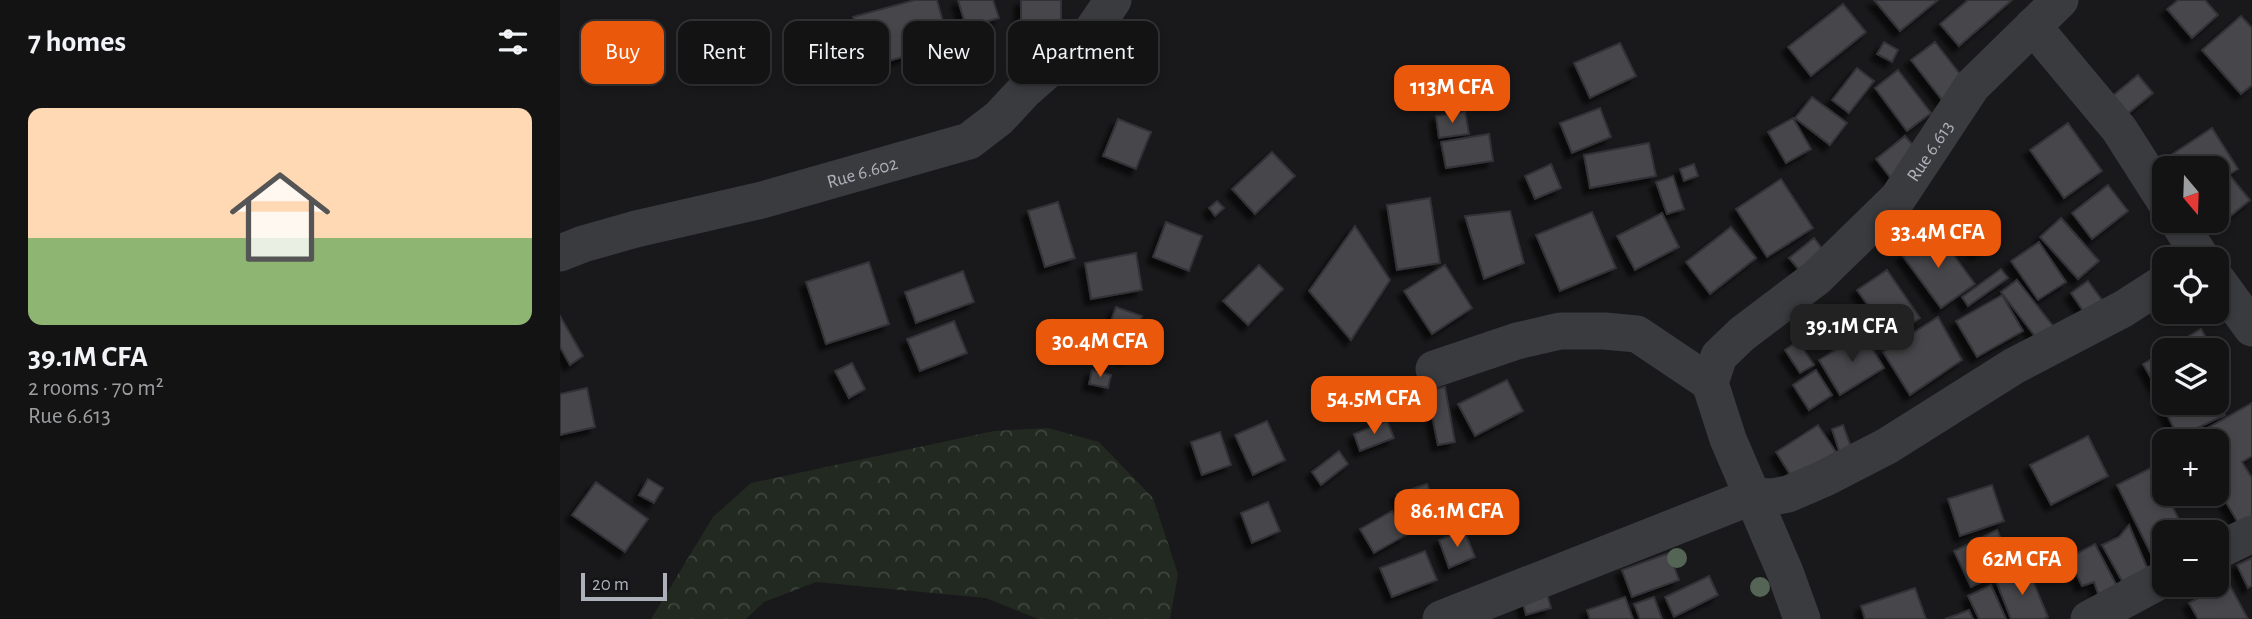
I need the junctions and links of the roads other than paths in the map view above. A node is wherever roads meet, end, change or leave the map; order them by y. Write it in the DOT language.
graph roads {
  1 [pos="1113,0"];
  2 [pos="2060,0"];
  3 [pos="2033,26"];
  4 [pos="2152,181"];
  5 [pos="560,253"];
  6 [pos="2152,290"];
  7 [pos="2229,297"];
  8 [pos="2252,328"];
  9 [pos="1434,369"];
  10 [pos="1710,383"];
  11 [pos="1753,496"];
  12 [pos="2252,534"];
  13 [pos="2229,545"];
  14 [pos="2152,585"];
  15 [pos="1441,619"];
  16 [pos="1802,619"];
  17 [pos="2090,619"];
  1 -- 5 [label="street, Rue 6.602"];
  2 -- 3 [label="street, Rue 6.613"];
  3 -- 4 [label="street"];
  3 -- 10 [label="street, Rue 6.613"];
  6 -- 11 [label="street"];
  7 -- 8 [label="street"];
  9 -- 10 [label="street"];
  10 -- 11 [label="street"];
  11 -- 15 [label="street"];
  11 -- 16 [label="street"];
  12 -- 13 [label="street"];
  14 -- 17 [label="street"];
}
